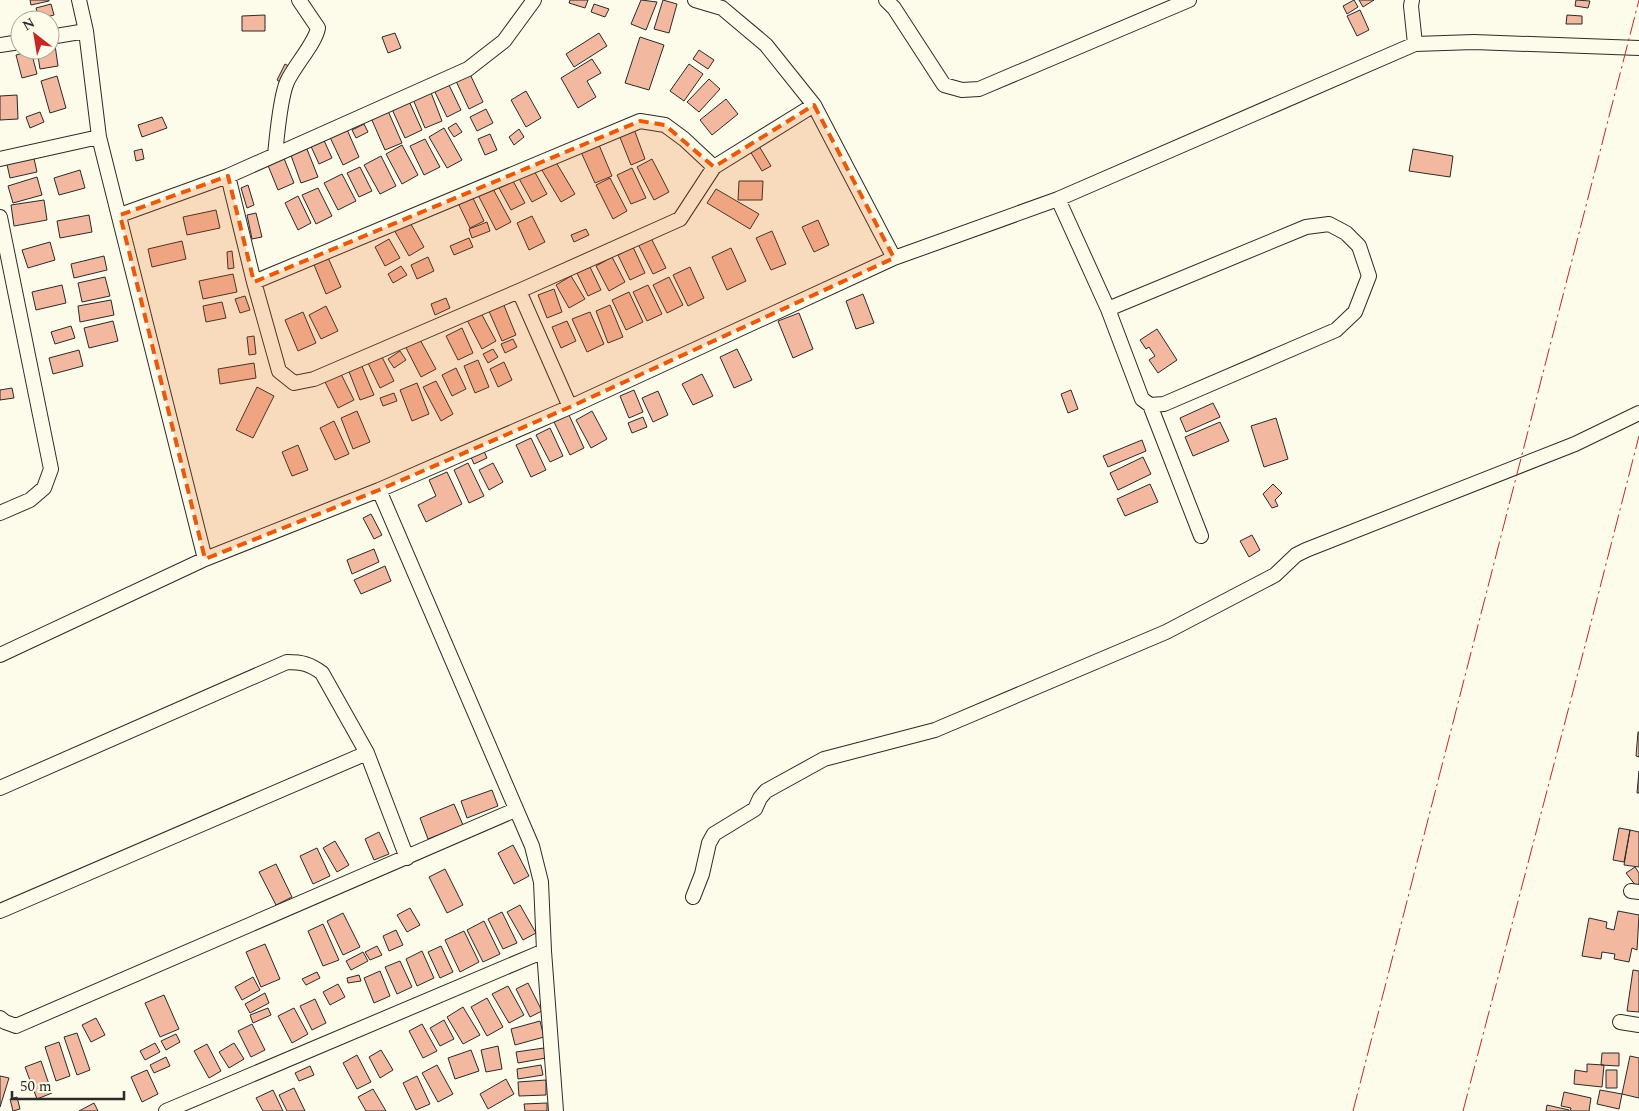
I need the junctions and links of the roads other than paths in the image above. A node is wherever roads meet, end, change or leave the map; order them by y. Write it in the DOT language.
graph roads {
  1 [pos="79,0"];
  2 [pos="299,0"];
  3 [pos="534,0"];
  4 [pos="695,0"];
  5 [pos="886,0"];
  6 [pos="1189,0"];
  7 [pos="1412,0"];
  8 [pos="723,4"];
  9 [pos="86,31"];
  10 [pos="60,35"];
  11 [pos="1415,44"];
  12 [pos="1639,48"];
  13 [pos="814,105"];
  14 [pos="99,137"];
  15 [pos="274,155"];
  16 [pos="0,159"];
  17 [pos="714,167"];
  18 [pos="228,176"];
  19 [pos="1058,199"];
  20 [pos="120,215"];
  21 [pos="0,217"];
  22 [pos="894,258"];
  23 [pos="254,282"];
  24 [pos="519,292"];
  25 [pos="1108,309"];
  26 [pos="1150,405"];
  27 [pos="570,408"];
  28 [pos="1639,413"];
  29 [pos="379,490"];
  30 [pos="0,513"];
  31 [pos="1201,536"];
  32 [pos="205,559"];
  33 [pos="0,655"];
  34 [pos="367,753"];
  35 [pos="0,788"];
  36 [pos="516,810"];
  37 [pos="407,858"];
  38 [pos="693,898"];
  39 [pos="0,911"];
  40 [pos="544,951"];
  41 [pos="0,1018"];
  42 [pos="1620,1022"];
  43 [pos="1639,1024"];
  44 [pos="166,1111"];
  45 [pos="556,1111"];
  1 -- 9 [label="street"];
  2 -- 15 [label="street"];
  3 -- 15 [label="street"];
  4 -- 8 [label="street"];
  5 -- 6 [label="street"];
  7 -- 11 [label="street"];
  8 -- 13 [label="street"];
  9 -- 10 [label="street"];
  9 -- 14 [label="street"];
  11 -- 12 [label="street"];
  11 -- 19 [label="street"];
  13 -- 17 [label="street"];
  13 -- 22 [label="street"];
  14 -- 16 [label="street"];
  14 -- 20 [label="street"];
  15 -- 18 [label="street"];
  17 -- 23 [label="street"];
  17 -- 24 [label="street"];
  18 -- 20 [label="street"];
  18 -- 23 [label="street"];
  19 -- 22 [label="street"];
  19 -- 25 [label="street"];
  20 -- 32 [label="street"];
  21 -- 30 [label="street"];
  22 -- 27 [label="street"];
  23 -- 24 [label="street"];
  24 -- 27 [label="street"];
  25 -- 26 [label="street"];
  25 -- 26 [label="street"];
  26 -- 31 [label="street"];
  27 -- 29 [label="street"];
  28 -- 38 [label="street"];
  29 -- 32 [label="street"];
  29 -- 36 [label="street"];
  32 -- 33 [label="street"];
  34 -- 35 [label="street"];
  34 -- 37 [label="street"];
  34 -- 39 [label="street"];
  36 -- 37 [label="street"];
  36 -- 40 [label="street"];
  37 -- 41 [label="street"];
  40 -- 44 [label="street"];
  40 -- 45 [label="street"];
  42 -- 43 [label="street"];
}
